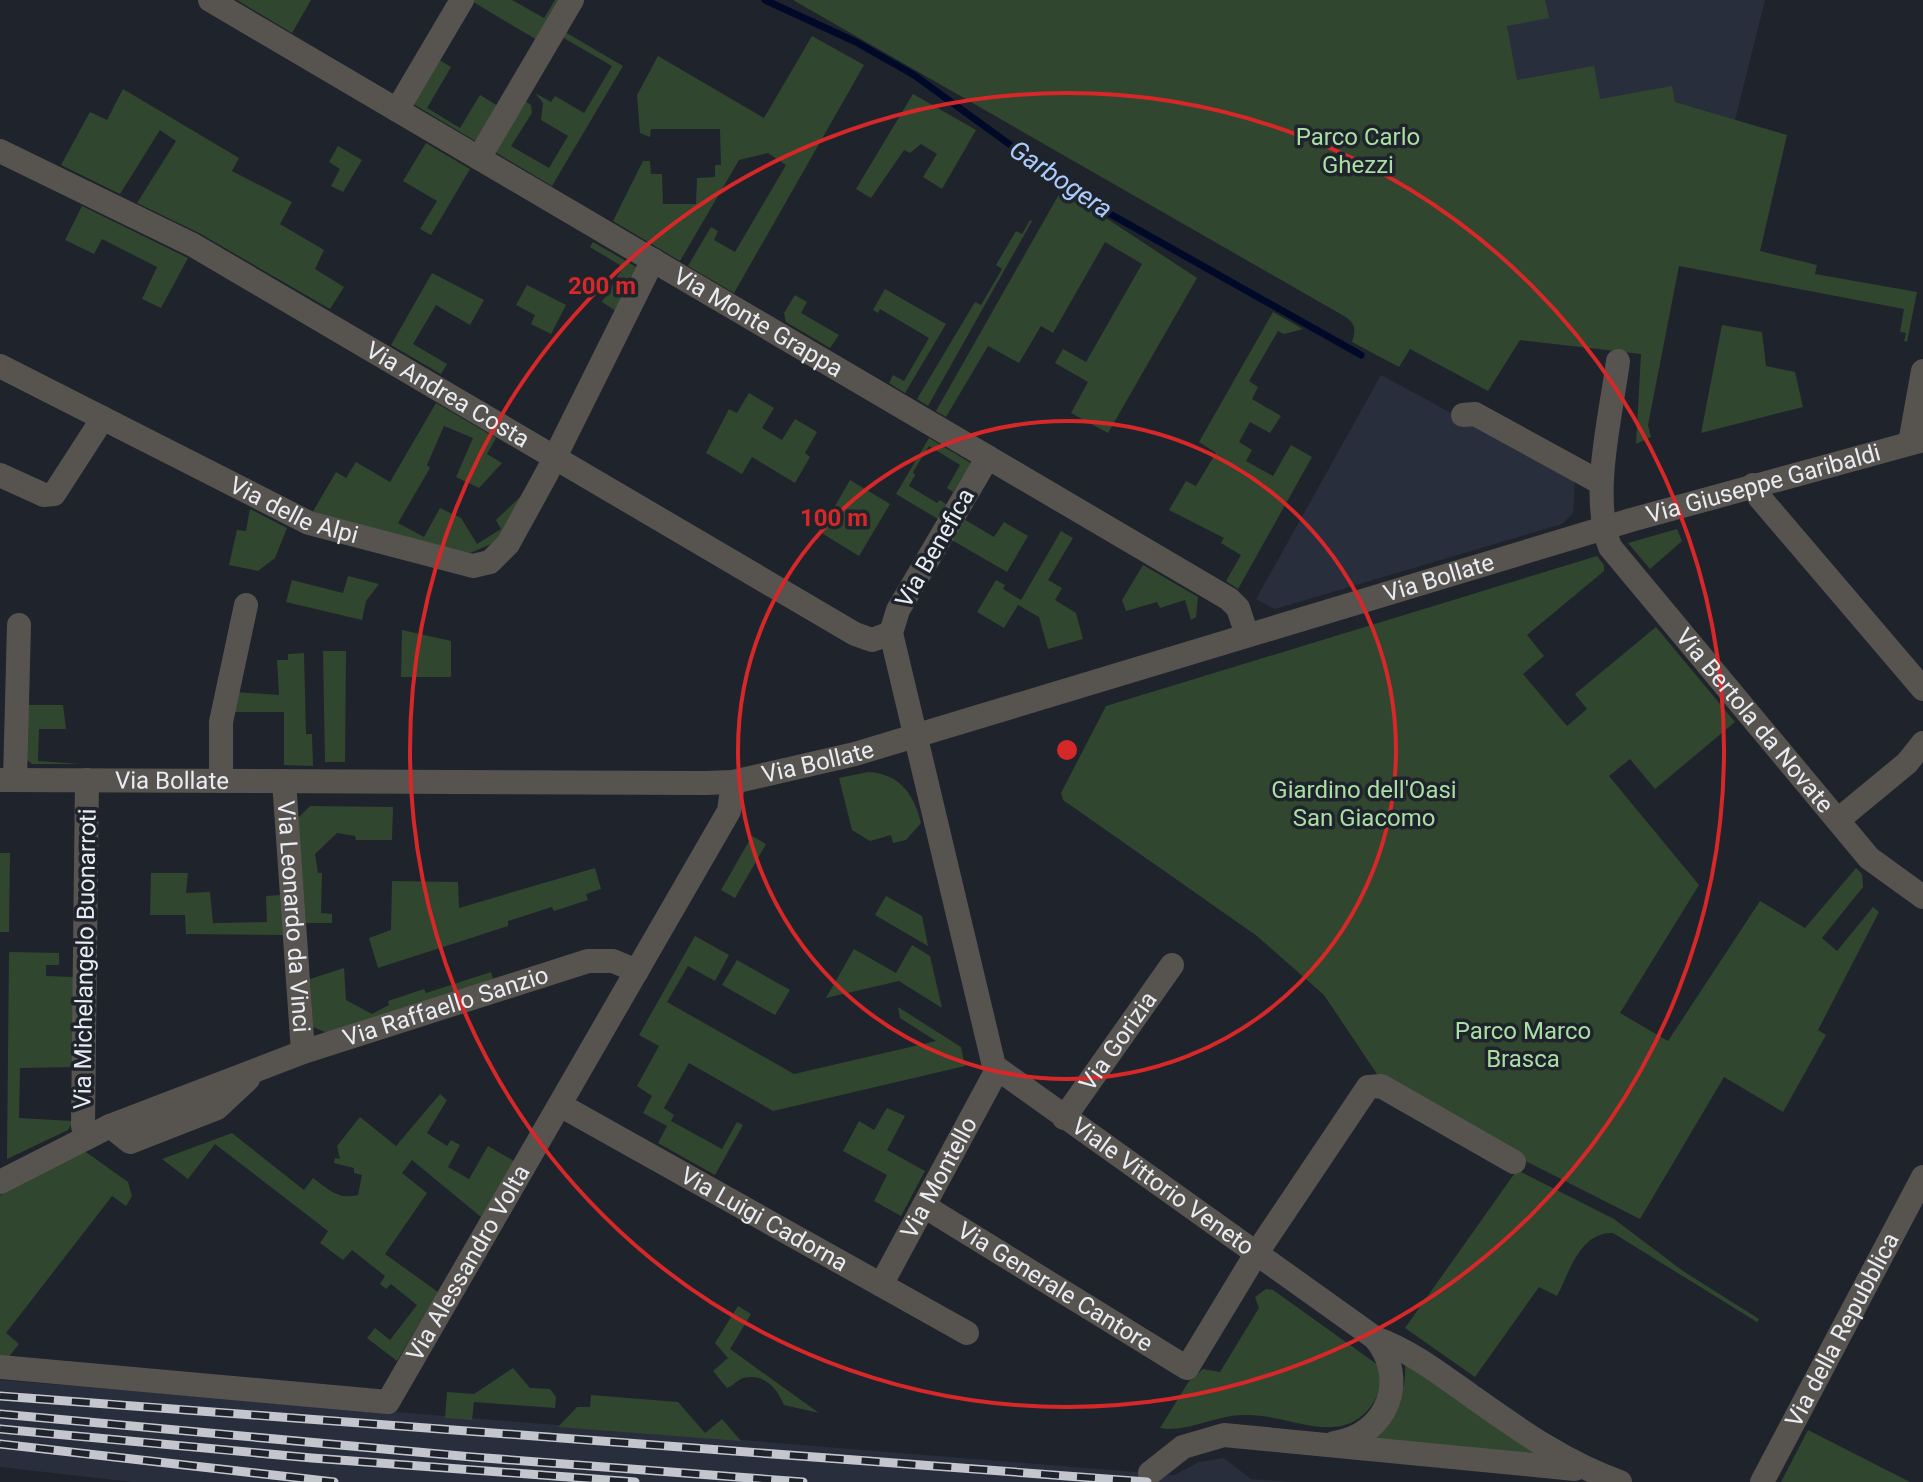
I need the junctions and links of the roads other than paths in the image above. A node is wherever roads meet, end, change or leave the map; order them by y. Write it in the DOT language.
graph roads {
  1 [pos="210,0"];
  2 [pos="462,0"];
  3 [pos="572,0"];
  4 [pos="397,110"];
  5 [pos="0,151"];
  6 [pos="479,158"];
  7 [pos="653,260"];
  8 [pos="1618,361"];
  9 [pos="0,366"];
  10 [pos="1923,371"];
  11 [pos="1463,415"];
  12 [pos="103,418"];
  13 [pos="1916,441"];
  14 [pos="553,457"];
  15 [pos="988,457"];
  16 [pos="0,475"];
  17 [pos="1601,483"];
  18 [pos="1753,485"];
  19 [pos="1603,529"];
  20 [pos="246,605"];
  21 [pos="19,625"];
  22 [pos="891,633"];
  23 [pos="1247,635"];
  24 [pos="1923,689"];
  25 [pos="917,734"];
  26 [pos="1923,743"];
  27 [pos="7,780"];
  28 [pos="87,780"];
  29 [pos="221,781"];
  30 [pos="284,781"];
  31 [pos="733,782"];
  32 [pos="1838,820"];
  33 [pos="1923,897"];
  34 [pos="1172,965"];
  35 [pos="637,971"];
  36 [pos="303,1052"];
  37 [pos="997,1070"];
  38 [pos="560,1105"];
  39 [pos="1064,1118"];
  40 [pos="99,1132"];
  41 [pos="1514,1162"];
  42 [pos="1923,1177"];
  43 [pos="0,1182"];
  44 [pos="924,1206"];
  45 [pos="1256,1254"];
  46 [pos="881,1285"];
  47 [pos="967,1333"];
  48 [pos="1375,1338"];
  49 [pos="0,1367"];
  50 [pos="1323,1444"];
  51 [pos="1585,1470"];
  52 [pos="1150,1473"];
  53 [pos="1620,1482"];
  54 [pos="1762,1482"];
  1 -- 4 [label="street, Via Monte Grappa"];
  2 -- 4 [label="street"];
  3 -- 6 [label="street"];
  4 -- 6 [label="street, Via Monte Grappa"];
  5 -- 14 [label="street, Via Andrea Costa"];
  6 -- 7 [label="street, Via Monte Grappa"];
  7 -- 14 [label="street, Via delle Alpi"];
  7 -- 15 [label="street, Via Monte Grappa"];
  8 -- 17 [label="street"];
  9 -- 12 [label="street, Via delle Alpi"];
  10 -- 13 [label="street"];
  11 -- 17 [label="street"];
  12 -- 14 [label="street, Via delle Alpi"];
  12 -- 16 [label="street"];
  13 -- 18 [label="street, Via Giuseppe Garibaldi"];
  14 -- 22 [label="street, Via Andrea Costa"];
  15 -- 22 [label="street, Via Benefica"];
  15 -- 23 [label="street, Via Monte Grappa"];
  17 -- 19 [label="street"];
  18 -- 19 [label="street, Via Giuseppe Garibaldi"];
  18 -- 24 [label="street"];
  19 -- 23 [label="street, Via Bollate"];
  19 -- 32 [label="street, Via Bertola da Novate"];
  20 -- 29 [label="street"];
  21 -- 27 [label="street"];
  22 -- 25 [label="street, Via Benefica"];
  23 -- 25 [label="street, Via Bollate"];
  25 -- 31 [label="street, Via Bollate"];
  25 -- 37 [label="street"];
  26 -- 32 [label="street"];
  27 -- 28 [label="street, Via Bollate"];
  28 -- 29 [label="street, Via Bollate"];
  28 -- 40 [label="street, Via Michelangelo Buonarroti"];
  29 -- 30 [label="street, Via Bollate"];
  30 -- 31 [label="street, Via Bollate"];
  30 -- 36 [label="street, Via Leonardo da Vinci"];
  31 -- 35 [label="street, Via Alessandro Volta"];
  32 -- 33 [label="street, Via Bertola da Novate"];
  34 -- 39 [label="street, Via Gorizia"];
  35 -- 36 [label="street, Via Raffaello Sanzio"];
  35 -- 38 [label="street, Via Alessandro Volta"];
  36 -- 40 [label="street, Via Raffaello Sanzio"];
  37 -- 39 [label="street, Viale Vittorio Veneto"];
  37 -- 44 [label="street, Via Montello"];
  38 -- 46 [label="street, Via Luigi Cadorna"];
  38 -- 49 [label="street, Via Alessandro Volta"];
  39 -- 45 [label="street, Viale Vittorio Veneto"];
  40 -- 43 [label="street"];
  41 -- 45 [label="street"];
  42 -- 54 [label="street, Via della Repubblica"];
  44 -- 45 [label="street, Via Generale Cantore"];
  44 -- 46 [label="street, Via Montello"];
  45 -- 48 [label="street, Viale Vittorio Veneto"];
  46 -- 47 [label="street, Via Luigi Cadorna"];
  48 -- 50 [label="street"];
  48 -- 51 [label="street, Viale Vittorio Veneto"];
  50 -- 51 [label="street"];
  50 -- 52 [label="street"];
  51 -- 53 [label="street, Viale Vittorio Veneto"];
}
